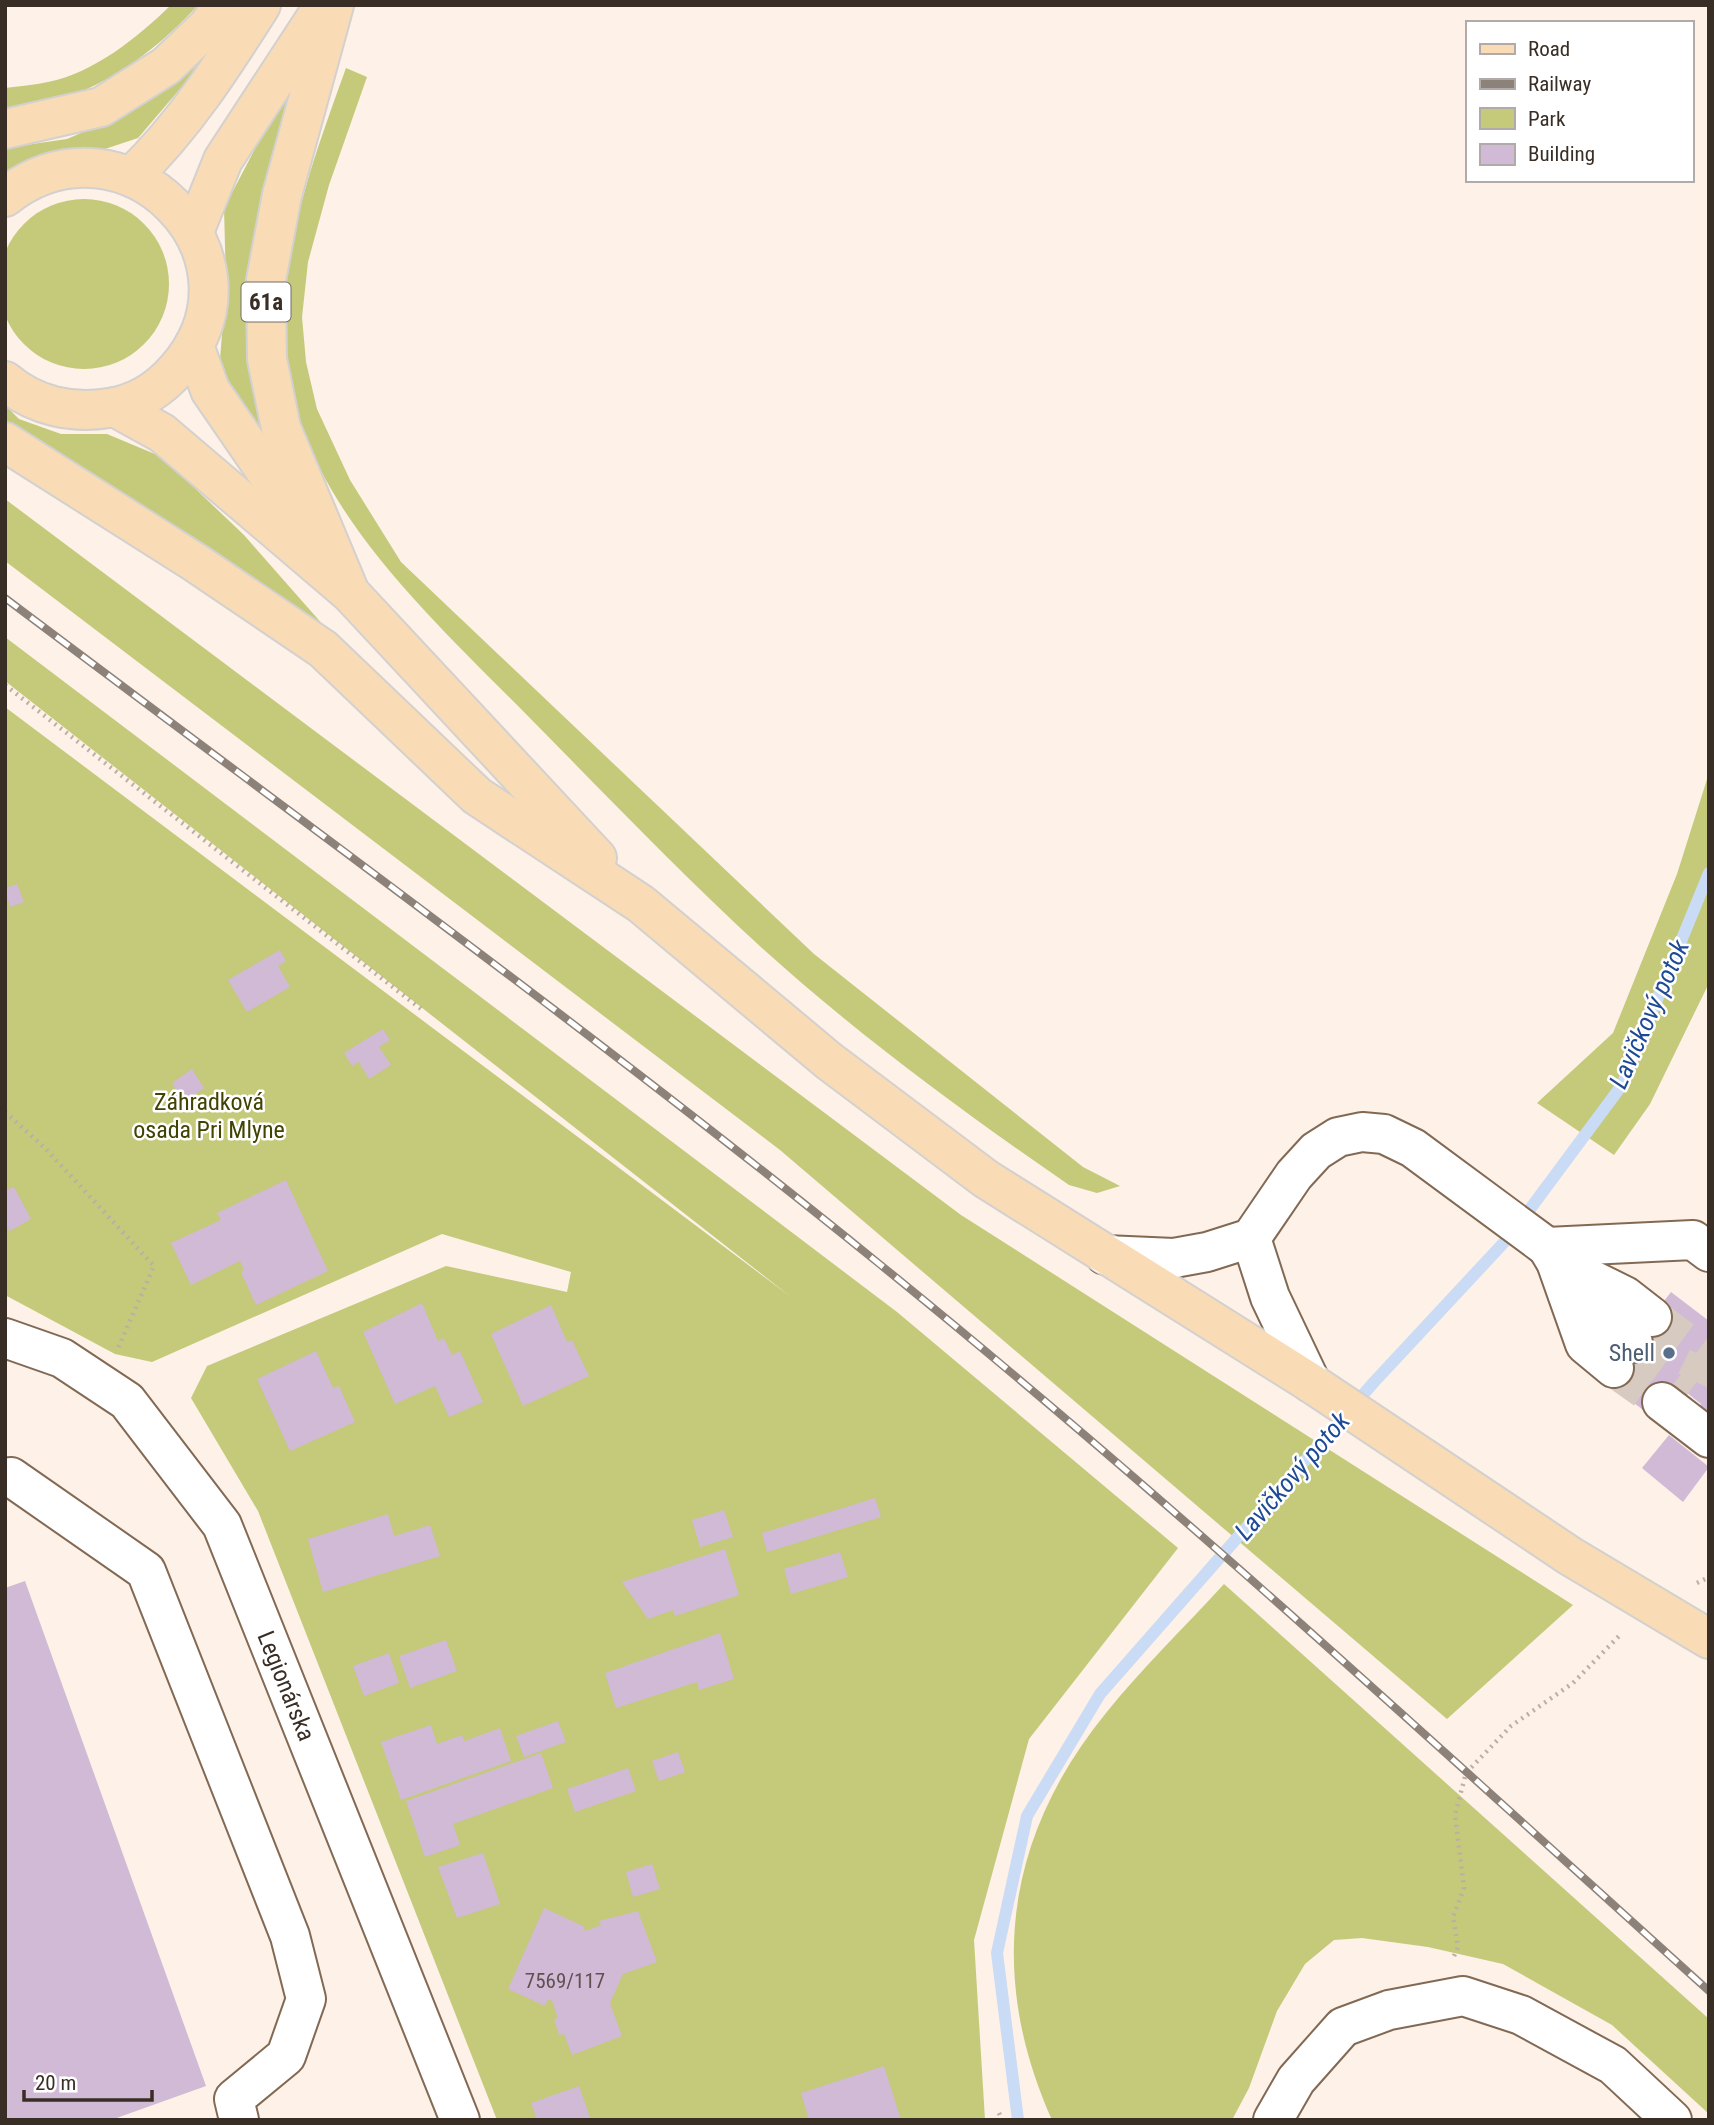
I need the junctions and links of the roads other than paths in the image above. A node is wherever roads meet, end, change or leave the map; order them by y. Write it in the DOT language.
graph roads {
  1 [pos="223,5"];
  2 [pos="261,5"];
  3 [pos="324,5"];
  4 [pos="334,5"];
  5 [pos="5,129"];
  6 [pos="132,176"];
  7 [pos="5,197"];
  8 [pos="194,232"];
  9 [pos="194,345"];
  10 [pos="5,381"];
  11 [pos="115,407"];
  12 [pos="5,442"];
  13 [pos="350,593"];
  14 [pos="641,904"];
  15 [pos="1251,1238"];
  16 [pos="1709,1252"];
  17 [pos="1105,1255"];
  18 [pos="1557,1268"];
  19 [pos="5,1338"];
  20 [pos="1311,1383"];
  21 [pos="1676,1404"];
  22 [pos="1709,1438"];
  23 [pos="5,1478"];
  24 [pos="1709,1639"];
  25 [pos="239,2120"];
  26 [pos="460,2120"];
  27 [pos="1273,2120"];
  28 [pos="1672,2120"];
  1 -- 5 [label="main road"];
  2 -- 6 [label="main road"];
  3 -- 8 [label="main road"];
  4 -- 13 [label="main road, 61a"];
  6 -- 7 [label="main road"];
  6 -- 8 [label="main road"];
  8 -- 9 [label="main road"];
  9 -- 11 [label="main road"];
  9 -- 13 [label="main road"];
  10 -- 11 [label="main road"];
  11 -- 13 [label="main road"];
  12 -- 14 [label="main road"];
  13 -- 14 [label="main road"];
  14 -- 17 [label="main road"];
  15 -- 17 [label="street"];
  15 -- 18 [label="street"];
  15 -- 20 [label="street"];
  16 -- 18 [label="street"];
  17 -- 20 [label="main road"];
  18 -- 18 [label="street"];
  19 -- 26 [label="street, Legionárska"];
  20 -- 24 [label="main road"];
  21 -- 22 [label="street"];
  23 -- 25 [label="street"];
  27 -- 28 [label="street"];
}
